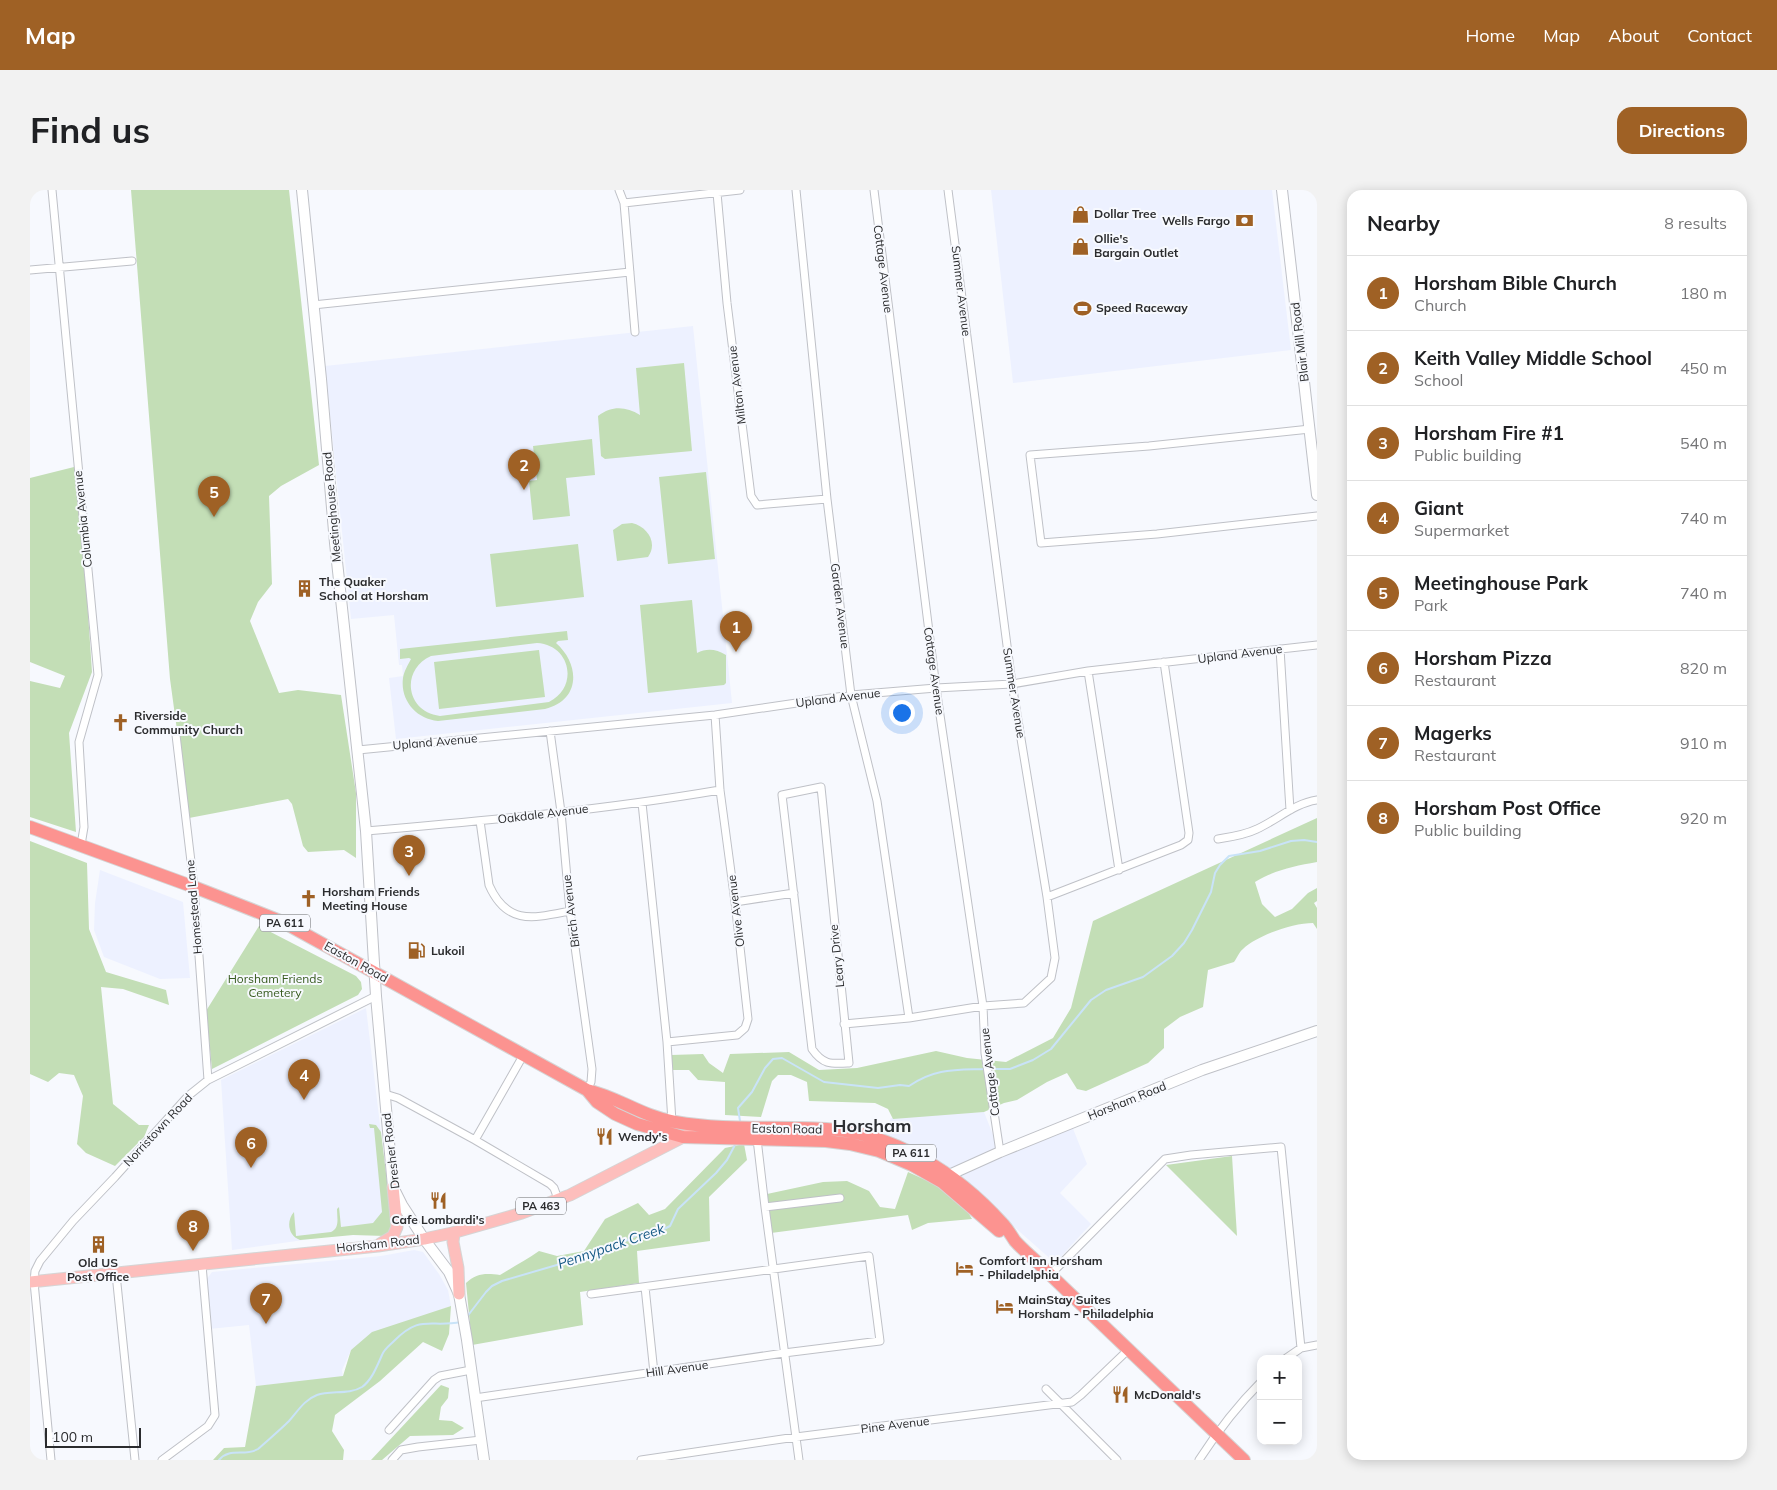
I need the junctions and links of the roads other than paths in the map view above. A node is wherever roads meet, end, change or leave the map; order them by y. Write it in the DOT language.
graph roads {
  1 [pos="52,190"];
  2 [pos="302,190"];
  3 [pos="619,190"];
  4 [pos="740,190"];
  5 [pos="796,190"];
  6 [pos="874,190"];
  7 [pos="948,190"];
  8 [pos="1282,190"];
  9 [pos="717,192"];
  10 [pos="624,203"];
  11 [pos="132,261"];
  12 [pos="60,267"];
  13 [pos="30,270"];
  14 [pos="630,272"];
  15 [pos="314,305"];
  16 [pos="635,332"];
  17 [pos="1310,429"];
  18 [pos="1315,447"];
  19 [pos="1317,495"];
  20 [pos="827,499"];
  21 [pos="1317,516"];
  22 [pos="1317,644"];
  23 [pos="1280,649"];
  24 [pos="1164,662"];
  25 [pos="1088,671"];
  26 [pos="1012,684"];
  27 [pos="936,688"];
  28 [pos="851,695"];
  29 [pos="715,714"];
  30 [pos="550,731"];
  31 [pos="176,735"];
  32 [pos="358,750"];
  33 [pos="720,790"];
  34 [pos="1317,800"];
  35 [pos="642,803"];
  36 [pos="1290,810"];
  37 [pos="561,812"];
  38 [pos="480,821"];
  39 [pos="30,827"];
  40 [pos="366,831"];
  41 [pos="1218,840"];
  42 [pos="81,845"];
  43 [pos="1119,870"];
  44 [pos="194,887"];
  45 [pos="794,893"];
  46 [pos="1048,897"];
  47 [pos="735,902"];
  48 [pos="570,912"];
  49 [pos="376,972"];
  50 [pos="376,996"];
  51 [pos="983,1006"];
  52 [pos="909,1018"];
  53 [pos="844,1024"];
  54 [pos="1317,1031"];
  55 [pos="667,1042"];
  56 [pos="524,1054"];
  57 [pos="208,1080"];
  58 [pos="586,1090"];
  59 [pos="385,1094"];
  60 [pos="672,1122"];
  61 [pos="704,1126"];
  62 [pos="727,1133"];
  63 [pos="757,1134"];
  64 [pos="683,1137"];
  65 [pos="475,1140"];
  66 [pos="1000,1152"];
  67 [pos="945,1178"];
  68 [pos="393,1187"];
  69 [pos="840,1198"];
  70 [pos="558,1199"];
  71 [pos="764,1207"];
  72 [pos="454,1233"];
  73 [pos="424,1239"];
  74 [pos="378,1246"];
  75 [pos="202,1265"];
  76 [pos="774,1270"];
  77 [pos="116,1274"];
  78 [pos="1050,1275"];
  79 [pos="32,1282"];
  80 [pos="644,1287"];
  81 [pos="591,1294"];
  82 [pos="460,1298"];
  83 [pos="1317,1344"];
  84 [pos="1301,1348"];
  85 [pos="1129,1349"];
  86 [pos="784,1353"];
  87 [pos="1291,1355"];
  88 [pos="471,1370"];
  89 [pos="654,1373"];
  90 [pos="1257,1386"];
  91 [pos="1046,1389"];
  92 [pos="475,1398"];
  93 [pos="1060,1404"];
  94 [pos="390,1430"];
  95 [pos="1216,1433"];
  96 [pos="796,1438"];
  97 [pos="481,1440"];
  98 [pos="51,1460"];
  99 [pos="135,1460"];
  100 [pos="162,1460"];
  101 [pos="392,1460"];
  102 [pos="484,1460"];
  103 [pos="641,1460"];
  104 [pos="799,1460"];
  105 [pos="1117,1460"];
  106 [pos="1199,1460"];
  107 [pos="1244,1460"];
  1 -- 12 [label="street, Columbia Avenue"];
  2 -- 15 [label="street, Meetinghouse Road"];
  3 -- 10 [label="street"];
  4 -- 9 [label="street"];
  5 -- 20 [label="street, Garden Avenue"];
  6 -- 27 [label="street, Cottage Avenue"];
  7 -- 26 [label="street, Summer Avenue"];
  8 -- 17 [label="street, Blair Mill Road"];
  9 -- 10 [label="street"];
  9 -- 20 [label="street, Milton Avenue"];
  10 -- 14 [label="street"];
  11 -- 12 [label="street"];
  12 -- 13 [label="street"];
  12 -- 42 [label="street, Columbia Avenue"];
  14 -- 15 [label="street"];
  14 -- 16 [label="street"];
  15 -- 32 [label="street, Meetinghouse Road"];
  17 -- 18 [label="street, Blair Mill Road"];
  17 -- 21 [label="street"];
  18 -- 19 [label="street, Blair Mill Road"];
  20 -- 28 [label="street, Garden Avenue"];
  22 -- 23 [label="street, Upland Avenue"];
  23 -- 24 [label="street, Upland Avenue"];
  23 -- 36 [label="street"];
  24 -- 25 [label="street, Upland Avenue"];
  24 -- 43 [label="street"];
  25 -- 26 [label="street, Upland Avenue"];
  25 -- 43 [label="street"];
  26 -- 27 [label="street, Upland Avenue"];
  26 -- 46 [label="street, Summer Avenue"];
  27 -- 28 [label="street, Upland Avenue"];
  27 -- 51 [label="street, Cottage Avenue"];
  28 -- 29 [label="street, Upland Avenue"];
  28 -- 52 [label="street, Garden Avenue"];
  29 -- 30 [label="street, Upland Avenue"];
  29 -- 33 [label="street, Olive Avenue"];
  30 -- 32 [label="street, Upland Avenue"];
  30 -- 37 [label="street, Birch Avenue"];
  31 -- 44 [label="street, Homestead Lane"];
  32 -- 40 [label="street, Meetinghouse Road"];
  33 -- 35 [label="street, Oakdale Avenue"];
  33 -- 47 [label="street, Olive Avenue"];
  34 -- 36 [label="street"];
  35 -- 37 [label="street, Oakdale Avenue"];
  35 -- 55 [label="street"];
  36 -- 41 [label="street"];
  37 -- 38 [label="street, Oakdale Avenue"];
  37 -- 48 [label="street, Birch Avenue"];
  38 -- 40 [label="street, Oakdale Avenue"];
  38 -- 48 [label="street"];
  39 -- 42 [label="highway, Easton Road / PA 611"];
  40 -- 49 [label="street, Meetinghouse Road"];
  42 -- 44 [label="highway, Easton Road / PA 611"];
  43 -- 46 [label="street"];
  44 -- 49 [label="highway, Easton Road / PA 611"];
  44 -- 57 [label="street, Homestead Lane"];
  45 -- 47 [label="street"];
  45 -- 53 [label="street, Leary Drive"];
  45 -- 53 [label="street, Leary Drive"];
  46 -- 51 [label="street, Summer Avenue"];
  47 -- 55 [label="street, Olive Avenue"];
  48 -- 58 [label="street, Birch Avenue"];
  49 -- 50 [label="street, Dresher Road"];
  49 -- 56 [label="highway, Easton Road / PA 611"];
  50 -- 57 [label="street, Norristown Road"];
  50 -- 59 [label="street, Dresher Road"];
  51 -- 52 [label="street, Summer Avenue"];
  51 -- 66 [label="street, Cottage Avenue"];
  52 -- 53 [label="street, Summer Avenue"];
  54 -- 66 [label="street, Horsham Road"];
  55 -- 60 [label="street"];
  56 -- 58 [label="highway, Easton Road / PA 611"];
  56 -- 65 [label="street"];
  57 -- 79 [label="street, Norristown Road"];
  58 -- 60 [label="highway, Easton Road / PA 611"];
  58 -- 64 [label="highway, Easton Road / PA 611"];
  59 -- 65 [label="street"];
  59 -- 68 [label="street, Dresher Road"];
  60 -- 61 [label="highway, Easton Road / PA 611"];
  61 -- 62 [label="highway, Easton Road / PA 611"];
  61 -- 64 [label="main road, Horsham Road / PA 463"];
  62 -- 63 [label="highway, Easton Road / PA 611"];
  62 -- 64 [label="highway, Easton Road / PA 611"];
  63 -- 67 [label="highway, Easton Road / PA 611"];
  63 -- 71 [label="street"];
  64 -- 70 [label="main road, Horsham Road / PA 463"];
  65 -- 70 [label="street"];
  66 -- 67 [label="street, Horsham Road"];
  67 -- 78 [label="highway, Easton Road / PA 611"];
  68 -- 73 [label="street, Dresher Road"];
  68 -- 74 [label="main road"];
  69 -- 71 [label="street"];
  70 -- 72 [label="main road, Horsham Road / PA 463"];
  71 -- 76 [label="street"];
  72 -- 73 [label="main road, Horsham Road / PA 463"];
  72 -- 82 [label="main road"];
  73 -- 74 [label="main road, Horsham Road / PA 463"];
  73 -- 82 [label="street, Dresher Road"];
  74 -- 75 [label="main road, Horsham Road / PA 463"];
  75 -- 77 [label="main road, Horsham Road / PA 463"];
  75 -- 100 [label="street"];
  76 -- 80 [label="street"];
  76 -- 86 [label="street"];
  76 -- 86 [label="street, Hill Avenue"];
  77 -- 79 [label="main road, Horsham Road / PA 463"];
  77 -- 99 [label="street"];
  78 -- 84 [label="street"];
  78 -- 85 [label="highway, Easton Road / PA 611"];
  79 -- 98 [label="street"];
  80 -- 81 [label="street"];
  80 -- 89 [label="street"];
  82 -- 88 [label="street, Dresher Road"];
  83 -- 84 [label="street"];
  84 -- 87 [label="street"];
  85 -- 93 [label="street, Pine Avenue"];
  85 -- 95 [label="highway, Easton Road / PA 611"];
  86 -- 89 [label="street, Hill Avenue"];
  86 -- 96 [label="street"];
  88 -- 92 [label="street, Dresher Road"];
  88 -- 94 [label="street"];
  89 -- 92 [label="street, Hill Avenue"];
  90 -- 95 [label="street"];
  91 -- 93 [label="street"];
  92 -- 97 [label="street, Dresher Road"];
  93 -- 96 [label="street, Pine Avenue"];
  93 -- 105 [label="street"];
  95 -- 106 [label="street"];
  95 -- 107 [label="highway, Easton Road / PA 611"];
  96 -- 103 [label="street, Pine Avenue"];
  96 -- 104 [label="street"];
  97 -- 101 [label="street"];
  97 -- 102 [label="street, Dresher Road"];
}
